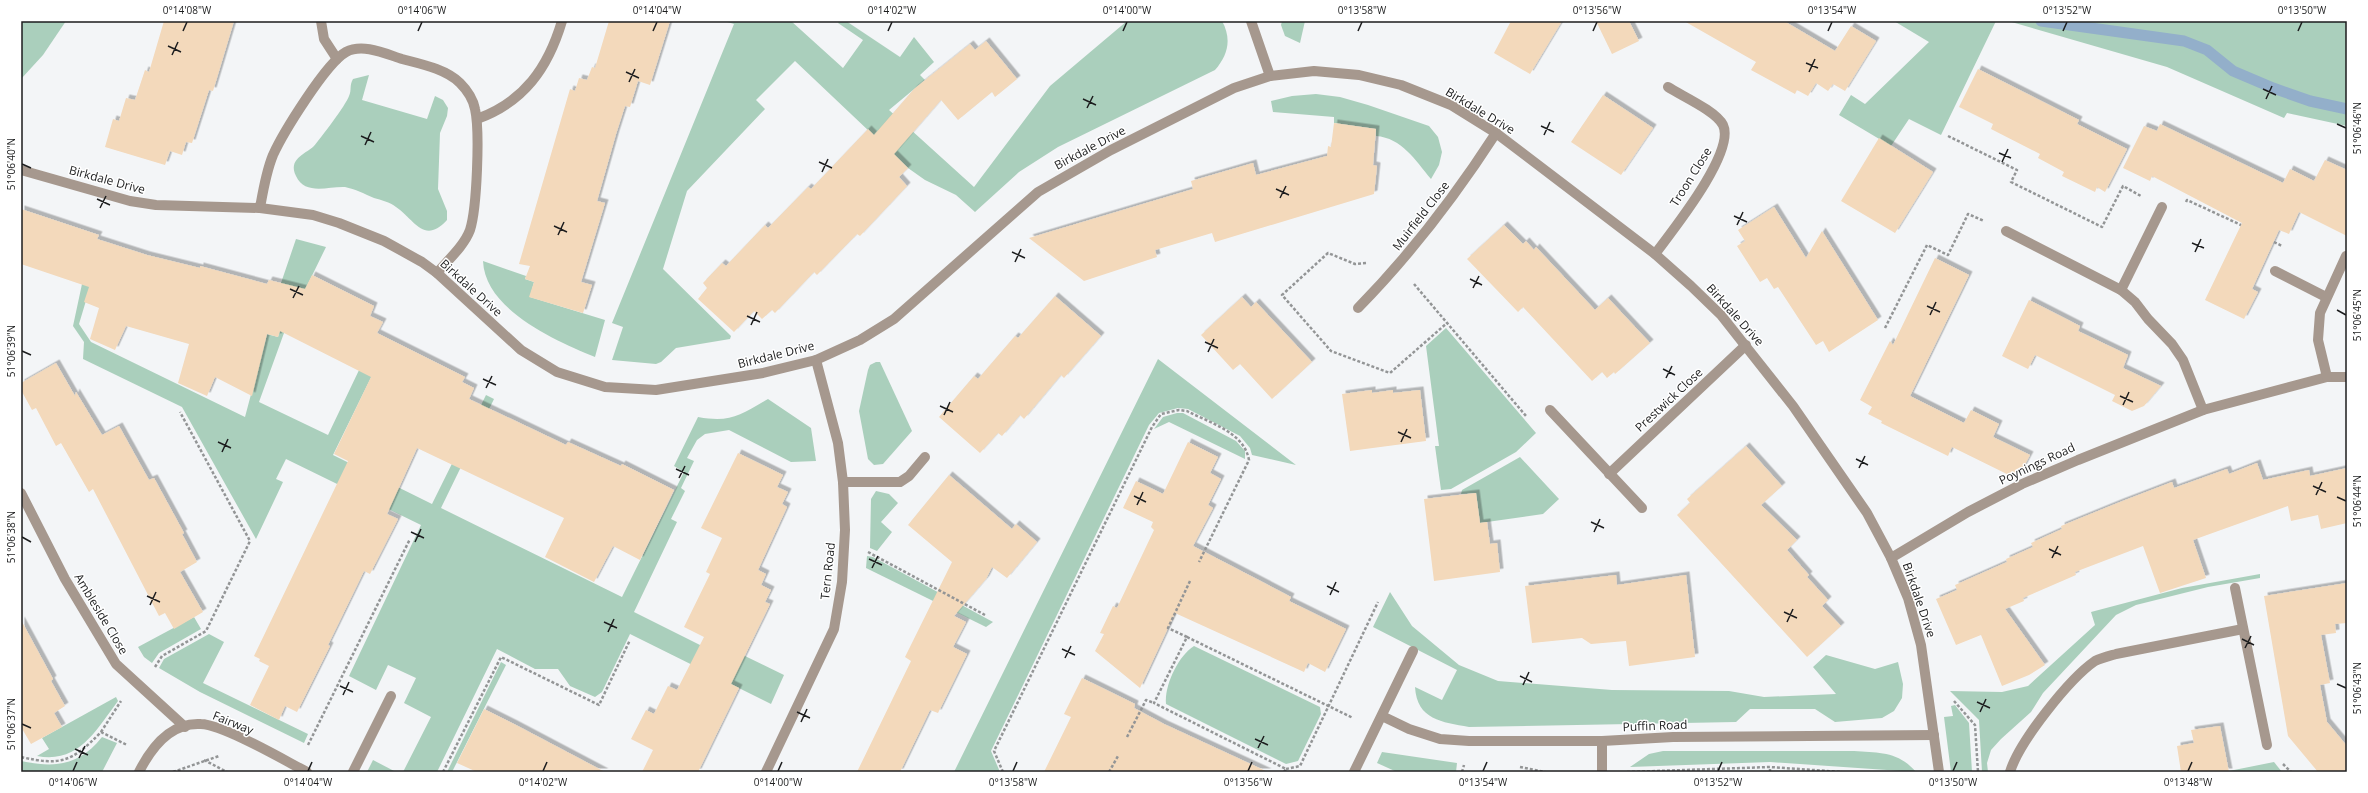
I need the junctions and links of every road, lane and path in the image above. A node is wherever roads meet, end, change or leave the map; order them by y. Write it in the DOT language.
graph roads {
  1 [pos="321,21"];
  2 [pos="562,21"];
  3 [pos="1251,21"];
  4 [pos="337,59"];
  5 [pos="1270,76"];
  6 [pos="1668,87"];
  7 [pos="477,119"];
  8 [pos="1496,133"];
  9 [pos="1948,136"];
  10 [pos="21,170"];
  11 [pos="2162,207"];
  12 [pos="260,208"];
  13 [pos="2241,225"];
  14 [pos="2006,231"];
  15 [pos="1655,254"];
  16 [pos="2346,256"];
  17 [pos="1399,265"];
  18 [pos="2275,271"];
  19 [pos="437,273"];
  20 [pos="2121,290"];
  21 [pos="2326,297"];
  22 [pos="1358,308"];
  23 [pos="1447,323"];
  24 [pos="1885,328"];
  25 [pos="1746,345"];
  26 [pos="816,360"];
  27 [pos="2327,377"];
  28 [pos="2347,377"];
  29 [pos="1550,410"];
  30 [pos="2202,410"];
  31 [pos="180,412"];
  32 [pos="925,457"];
  33 [pos="1609,474"];
  34 [pos="843,482"];
  35 [pos="21,493"];
  36 [pos="1642,508"];
  37 [pos="410,539"];
  38 [pos="844,547"];
  39 [pos="1891,558"];
  40 [pos="1200,562"];
  41 [pos="1190,581"];
  42 [pos="2235,588"];
  43 [pos="1378,602"];
  44 [pos="985,615"];
  45 [pos="2243,629"];
  46 [pos="1187,637"];
  47 [pos="630,640"];
  48 [pos="1413,652"];
  49 [pos="134,682"];
  50 [pos="1927,689"];
  51 [pos="391,696"];
  52 [pos="1154,703"];
  53 [pos="1328,706"];
  54 [pos="1382,716"];
  55 [pos="185,727"];
  56 [pos="1375,729"];
  57 [pos="101,732"];
  58 [pos="1934,735"];
  59 [pos="234,736"];
  60 [pos="1127,737"];
  61 [pos="1602,741"];
  62 [pos="2267,745"];
  63 [pos="1118,756"];
  64 [pos="21,757"];
  65 [pos="146,759"];
  66 [pos="204,760"];
  67 [pos="297,767"];
  68 [pos="1770,767"];
  69 [pos="1285,770"];
  70 [pos="140,772"];
  71 [pos="173,772"];
  72 [pos="227,772"];
  73 [pos="307,772"];
  74 [pos="353,772"];
  75 [pos="443,772"];
  76 [pos="766,772"];
  77 [pos="1003,772"];
  78 [pos="1109,772"];
  79 [pos="1354,772"];
  80 [pos="1602,772"];
  81 [pos="1619,772"];
  82 [pos="1770,772"];
  83 [pos="1842,772"];
  84 [pos="1939,772"];
  85 [pos="1978,772"];
  86 [pos="2010,772"];
  1 -- 4 [label="street"];
  2 -- 7 [label="street"];
  3 -- 5 [label="street"];
  4 -- 7 [label="street"];
  4 -- 12 [label="street"];
  5 -- 8 [label="street, Birkdale Drive"];
  5 -- 26 [label="street, Birkdale Drive"];
  6 -- 15 [label="street, Troon Close"];
  7 -- 19 [label="street"];
  8 -- 15 [label="street, Birkdale Drive"];
  8 -- 17 [label="street, Muirfield Close"];
  9 -- 11 [label="path"];
  10 -- 12 [label="street, Birkdale Drive"];
  11 -- 13 [label="path"];
  11 -- 20 [label="street"];
  12 -- 19 [label="street, Birkdale Drive"];
  14 -- 20 [label="street"];
  14 -- 24 [label="path"];
  15 -- 25 [label="street, Birkdale Drive"];
  16 -- 21 [label="street"];
  17 -- 22 [label="street, Muirfield Close"];
  17 -- 23 [label="path"];
  17 -- 23 [label="path"];
  18 -- 21 [label="street"];
  19 -- 26 [label="street, Birkdale Drive"];
  20 -- 30 [label="street"];
  21 -- 27 [label="street"];
  23 -- 29 [label="path"];
  25 -- 33 [label="street, Prestwick Close"];
  25 -- 39 [label="street, Birkdale Drive"];
  26 -- 34 [label="street, Tern Road"];
  27 -- 28 [label="street, Poynings Road"];
  27 -- 30 [label="street, Poynings Road"];
  29 -- 33 [label="street"];
  30 -- 39 [label="street, Poynings Road"];
  31 -- 49 [label="path"];
  32 -- 34 [label="street"];
  33 -- 36 [label="street"];
  34 -- 38 [label="street, Tern Road"];
  35 -- 49 [label="street, Ambleside Close"];
  37 -- 67 [label="path"];
  38 -- 44 [label="path"];
  38 -- 76 [label="street, Tern Road"];
  39 -- 50 [label="street, Birkdale Drive"];
  40 -- 77 [label="path"];
  41 -- 46 [label="path"];
  42 -- 45 [label="street"];
  43 -- 53 [label="path"];
  45 -- 62 [label="street"];
  45 -- 86 [label="street"];
  46 -- 52 [label="path"];
  46 -- 53 [label="path"];
  47 -- 75 [label="path"];
  48 -- 54 [label="street"];
  49 -- 55 [label="street, Ambleside Close"];
  49 -- 57 [label="path"];
  50 -- 58 [label="street, Birkdale Drive"];
  50 -- 85 [label="path"];
  51 -- 74 [label="street"];
  52 -- 60 [label="path"];
  52 -- 69 [label="path"];
  53 -- 56 [label="path"];
  53 -- 69 [label="path"];
  54 -- 56 [label="street"];
  54 -- 61 [label="street, Puffin Road"];
  55 -- 59 [label="street, Fairway"];
  55 -- 65 [label="street, Fairway"];
  56 -- 79 [label="street"];
  57 -- 64 [label="path"];
  57 -- 65 [label="path"];
  58 -- 61 [label="street, Puffin Road"];
  58 -- 84 [label="street"];
  59 -- 66 [label="path"];
  59 -- 67 [label="street, Fairway"];
  61 -- 80 [label="street"];
  63 -- 78 [label="path"];
  65 -- 70 [label="street, Fairway"];
  66 -- 71 [label="path"];
  66 -- 72 [label="path"];
  67 -- 73 [label="street, Fairway"];
  68 -- 81 [label="path"];
  68 -- 82 [label="path"];
  68 -- 83 [label="path"];
}
